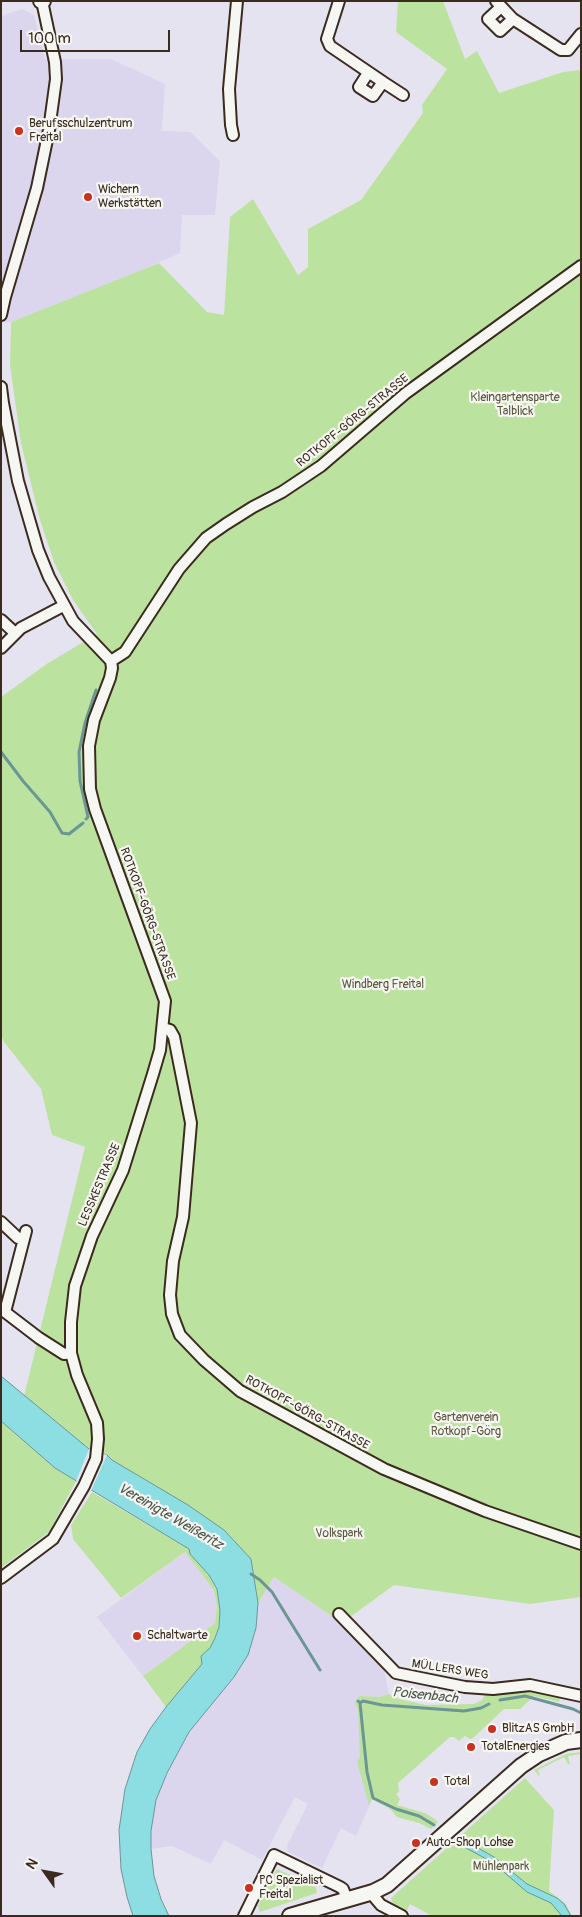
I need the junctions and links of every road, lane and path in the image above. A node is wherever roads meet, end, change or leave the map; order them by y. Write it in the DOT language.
graph roads {
  1 [pos="42,1"];
  2 [pos="237,1"];
  3 [pos="339,1"];
  4 [pos="499,4"];
  5 [pos="513,19"];
  6 [pos="581,34"];
  7 [pos="368,73"];
  8 [pos="383,82"];
  9 [pos="403,95"];
  10 [pos="233,135"];
  11 [pos="581,266"];
  12 [pos="1,315"];
  13 [pos="1,387"];
  14 [pos="6,445"];
  15 [pos="64,606"];
  16 [pos="1,620"];
  17 [pos="16,633"];
  18 [pos="1,648"];
  19 [pos="111,661"];
  20 [pos="163,1028"];
  21 [pos="1,1222"];
  22 [pos="3,1311"];
  23 [pos="71,1353"];
  24 [pos="581,1544"];
  25 [pos="1,1578"];
  26 [pos="339,1614"];
  27 [pos="581,1696"];
  28 [pos="581,1740"];
  29 [pos="373,1892"];
  30 [pos="347,1899"];
  31 [pos="397,1914"];
  32 [pos="244,1916"];
  33 [pos="290,1916"];
  1 -- 12 [label="street"];
  2 -- 10 [label="street"];
  3 -- 7 [label="street"];
  4 -- 5 [label="street"];
  4 -- 5 [label="street"];
  5 -- 6 [label="street"];
  7 -- 8 [label="street"];
  7 -- 8 [label="street"];
  8 -- 9 [label="street"];
  11 -- 19 [label="street, ROTKOPF-GÖRG-STRASSE"];
  13 -- 14 [label="street"];
  14 -- 15 [label="street"];
  15 -- 17 [label="street"];
  15 -- 19 [label="street"];
  16 -- 17 [label="street"];
  17 -- 18 [label="street"];
  19 -- 20 [label="street, ROTKOPF-GÖRG-STRASSE"];
  20 -- 23 [label="street, LESSKESTRASSE"];
  20 -- 24 [label="street, ROTKOPF-GÖRG-STRASSE"];
  21 -- 22 [label="street"];
  22 -- 23 [label="street"];
  23 -- 25 [label="street, LESSKESTRASSE"];
  26 -- 27 [label="street, MÜLLERS WEG"];
  28 -- 29 [label="main road"];
  29 -- 30 [label="main road"];
  29 -- 31 [label="street"];
  30 -- 32 [label="street"];
  30 -- 33 [label="main road"];
}
